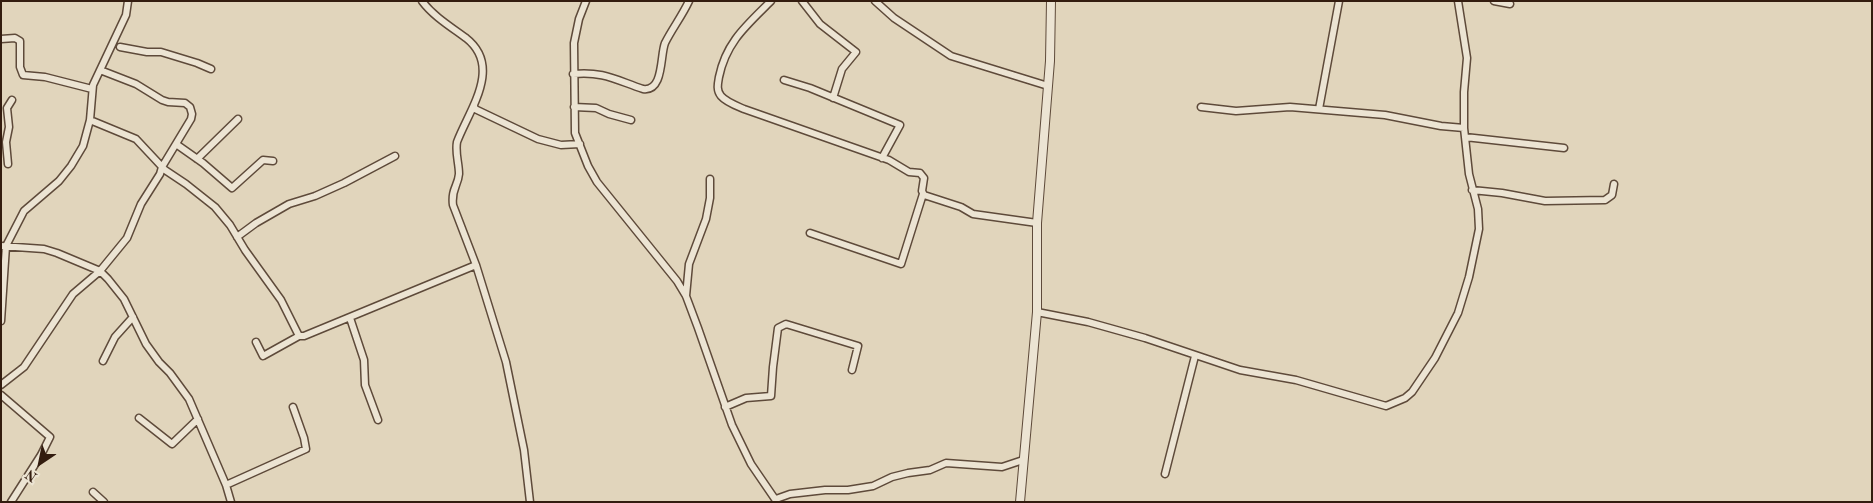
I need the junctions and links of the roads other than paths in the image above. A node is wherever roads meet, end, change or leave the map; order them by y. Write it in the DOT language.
graph roads {
  1 [pos="128,1"];
  2 [pos="422,1"];
  3 [pos="586,1"];
  4 [pos="689,1"];
  5 [pos="771,1"];
  6 [pos="802,1"];
  7 [pos="875,1"];
  8 [pos="1051,1"];
  9 [pos="1339,1"];
  10 [pos="1458,1"];
  11 [pos="1494,1"];
  12 [pos="1510,4"];
  13 [pos="1,39"];
  14 [pos="120,47"];
  15 [pos="211,69"];
  16 [pos="100,70"];
  17 [pos="574,74"];
  18 [pos="784,80"];
  19 [pos="1048,86"];
  20 [pos="92,89"];
  21 [pos="833,98"];
  22 [pos="12,100"];
  23 [pos="474,106"];
  24 [pos="574,107"];
  25 [pos="1201,107"];
  26 [pos="1319,109"];
  27 [pos="238,119"];
  28 [pos="90,120"];
  29 [pos="631,120"];
  30 [pos="1464,128"];
  31 [pos="1465,137"];
  32 [pos="4,142"];
  33 [pos="176,144"];
  34 [pos="580,144"];
  35 [pos="1564,148"];
  36 [pos="395,156"];
  37 [pos="882,158"];
  38 [pos="197,160"];
  39 [pos="273,161"];
  40 [pos="8,164"];
  41 [pos="162,167"];
  42 [pos="710,179"];
  43 [pos="1614,184"];
  44 [pos="1472,190"];
  45 [pos="923,194"];
  46 [pos="1037,222"];
  47 [pos="810,233"];
  48 [pos="237,237"];
  49 [pos="4,246"];
  50 [pos="476,265"];
  51 [pos="100,271"];
  52 [pos="686,296"];
  53 [pos="1037,312"];
  54 [pos="133,317"];
  55 [pos="350,318"];
  56 [pos="1,321"];
  57 [pos="299,336"];
  58 [pos="256,342"];
  59 [pos="1195,356"];
  60 [pos="103,361"];
  61 [pos="852,370"];
  62 [pos="1,385"];
  63 [pos="1,395"];
  64 [pos="293,406"];
  65 [pos="725,407"];
  66 [pos="139,418"];
  67 [pos="198,419"];
  68 [pos="378,420"];
  69 [pos="1023,460"];
  70 [pos="1165,474"];
  71 [pos="226,485"];
  72 [pos="93,492"];
  73 [pos="776,500"];
  74 [pos="11,502"];
  75 [pos="104,502"];
  76 [pos="231,502"];
  77 [pos="530,502"];
  78 [pos="1020,502"];
  1 -- 16 [label="street"];
  2 -- 23 [label="street"];
  3 -- 17 [label="street"];
  4 -- 17 [label="street"];
  5 -- 37 [label="street"];
  6 -- 21 [label="street"];
  7 -- 19 [label="street"];
  8 -- 19 [label="street"];
  9 -- 26 [label="street"];
  10 -- 30 [label="street"];
  11 -- 12 [label="street"];
  13 -- 20 [label="street"];
  14 -- 15 [label="street"];
  16 -- 20 [label="street"];
  16 -- 33 [label="street"];
  17 -- 24 [label="street"];
  18 -- 21 [label="street"];
  19 -- 46 [label="street"];
  20 -- 28 [label="street"];
  21 -- 37 [label="street"];
  22 -- 32 [label="street"];
  23 -- 34 [label="street"];
  23 -- 50 [label="street"];
  24 -- 29 [label="street"];
  24 -- 34 [label="street"];
  25 -- 26 [label="street"];
  26 -- 30 [label="street"];
  27 -- 38 [label="street"];
  28 -- 41 [label="street"];
  28 -- 49 [label="street"];
  30 -- 31 [label="street"];
  31 -- 35 [label="street"];
  31 -- 44 [label="street"];
  32 -- 40 [label="street"];
  33 -- 38 [label="street"];
  33 -- 41 [label="street"];
  34 -- 52 [label="street"];
  36 -- 48 [label="street"];
  37 -- 45 [label="street"];
  38 -- 39 [label="street"];
  41 -- 48 [label="street"];
  41 -- 51 [label="street"];
  42 -- 52 [label="street"];
  43 -- 44 [label="street"];
  44 -- 59 [label="street"];
  45 -- 46 [label="street"];
  45 -- 47 [label="street"];
  46 -- 53 [label="street"];
  48 -- 57 [label="street"];
  49 -- 51 [label="street"];
  49 -- 56 [label="street"];
  50 -- 55 [label="street"];
  50 -- 77 [label="street"];
  51 -- 54 [label="street"];
  51 -- 62 [label="street"];
  52 -- 65 [label="street"];
  53 -- 59 [label="street"];
  53 -- 69 [label="street"];
  54 -- 60 [label="street"];
  54 -- 67 [label="street"];
  55 -- 57 [label="street"];
  55 -- 68 [label="street"];
  57 -- 58 [label="street"];
  59 -- 70 [label="street"];
  61 -- 65 [label="street"];
  63 -- 74 [label="street"];
  64 -- 71 [label="street"];
  65 -- 73 [label="street"];
  66 -- 67 [label="street"];
  67 -- 71 [label="street"];
  69 -- 73 [label="street"];
  69 -- 78 [label="street"];
  71 -- 76 [label="street"];
  72 -- 75 [label="street"];
}
